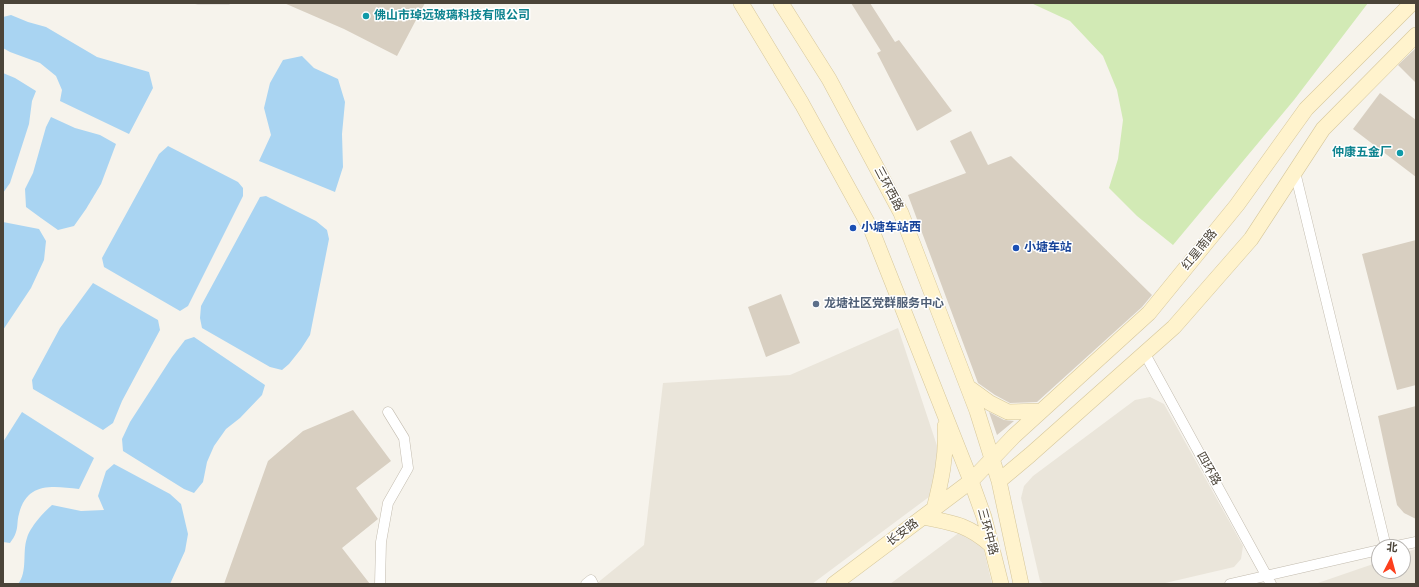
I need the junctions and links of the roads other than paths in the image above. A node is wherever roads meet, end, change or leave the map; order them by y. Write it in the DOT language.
graph roads {
  1 [pos="741,3"];
  2 [pos="781,3"];
  3 [pos="1412,3"];
  4 [pos="1416,35"];
  5 [pos="1294,172"];
  6 [pos="1145,354"];
  7 [pos="968,387"];
  8 [pos="1042,411"];
  9 [pos="388,412"];
  10 [pos="944,413"];
  11 [pos="992,459"];
  12 [pos="1019,464"];
  13 [pos="971,481"];
  14 [pos="999,481"];
  15 [pos="929,513"];
  16 [pos="1007,520"];
  17 [pos="1384,539"];
  18 [pos="991,545"];
  19 [pos="1371,552"];
  20 [pos="1268,580"];
  21 [pos="380,584"];
  22 [pos="586,584"];
  23 [pos="593,584"];
  24 [pos="834,584"];
  25 [pos="1001,584"];
  26 [pos="1021,584"];
  27 [pos="1230,584"];
  1 -- 10 [label="main road, 三环中路"];
  2 -- 7 [label="main road, 三环西路"];
  3 -- 8 [label="main road, 红星南路"];
  4 -- 5 [label="main road"];
  5 -- 6 [label="main road"];
  5 -- 17 [label="street"];
  6 -- 12 [label="main road"];
  6 -- 20 [label="street, 四环路"];
  7 -- 8 [label="main road"];
  7 -- 11 [label="main road, 三环西路"];
  8 -- 11 [label="main road, 红星南路"];
  9 -- 21 [label="street"];
  10 -- 13 [label="main road, 三环中路"];
  10 -- 15 [label="main road"];
  11 -- 13 [label="main road, 红星南路"];
  11 -- 14 [label="main road, 三环中路"];
  12 -- 14 [label="main road"];
  12 -- 16 [label="main road"];
  13 -- 14 [label="main road"];
  13 -- 15 [label="main road, 长安路"];
  13 -- 18 [label="main road, 三环中路"];
  14 -- 16 [label="main road, 三环中路"];
  15 -- 18 [label="main road"];
  15 -- 24 [label="main road, 长安路"];
  16 -- 26 [label="main road, 三环中路"];
  18 -- 25 [label="main road, 三环中路"];
  19 -- 20 [label="street"];
  20 -- 27 [label="street"];
  22 -- 23 [label="street"];
}
